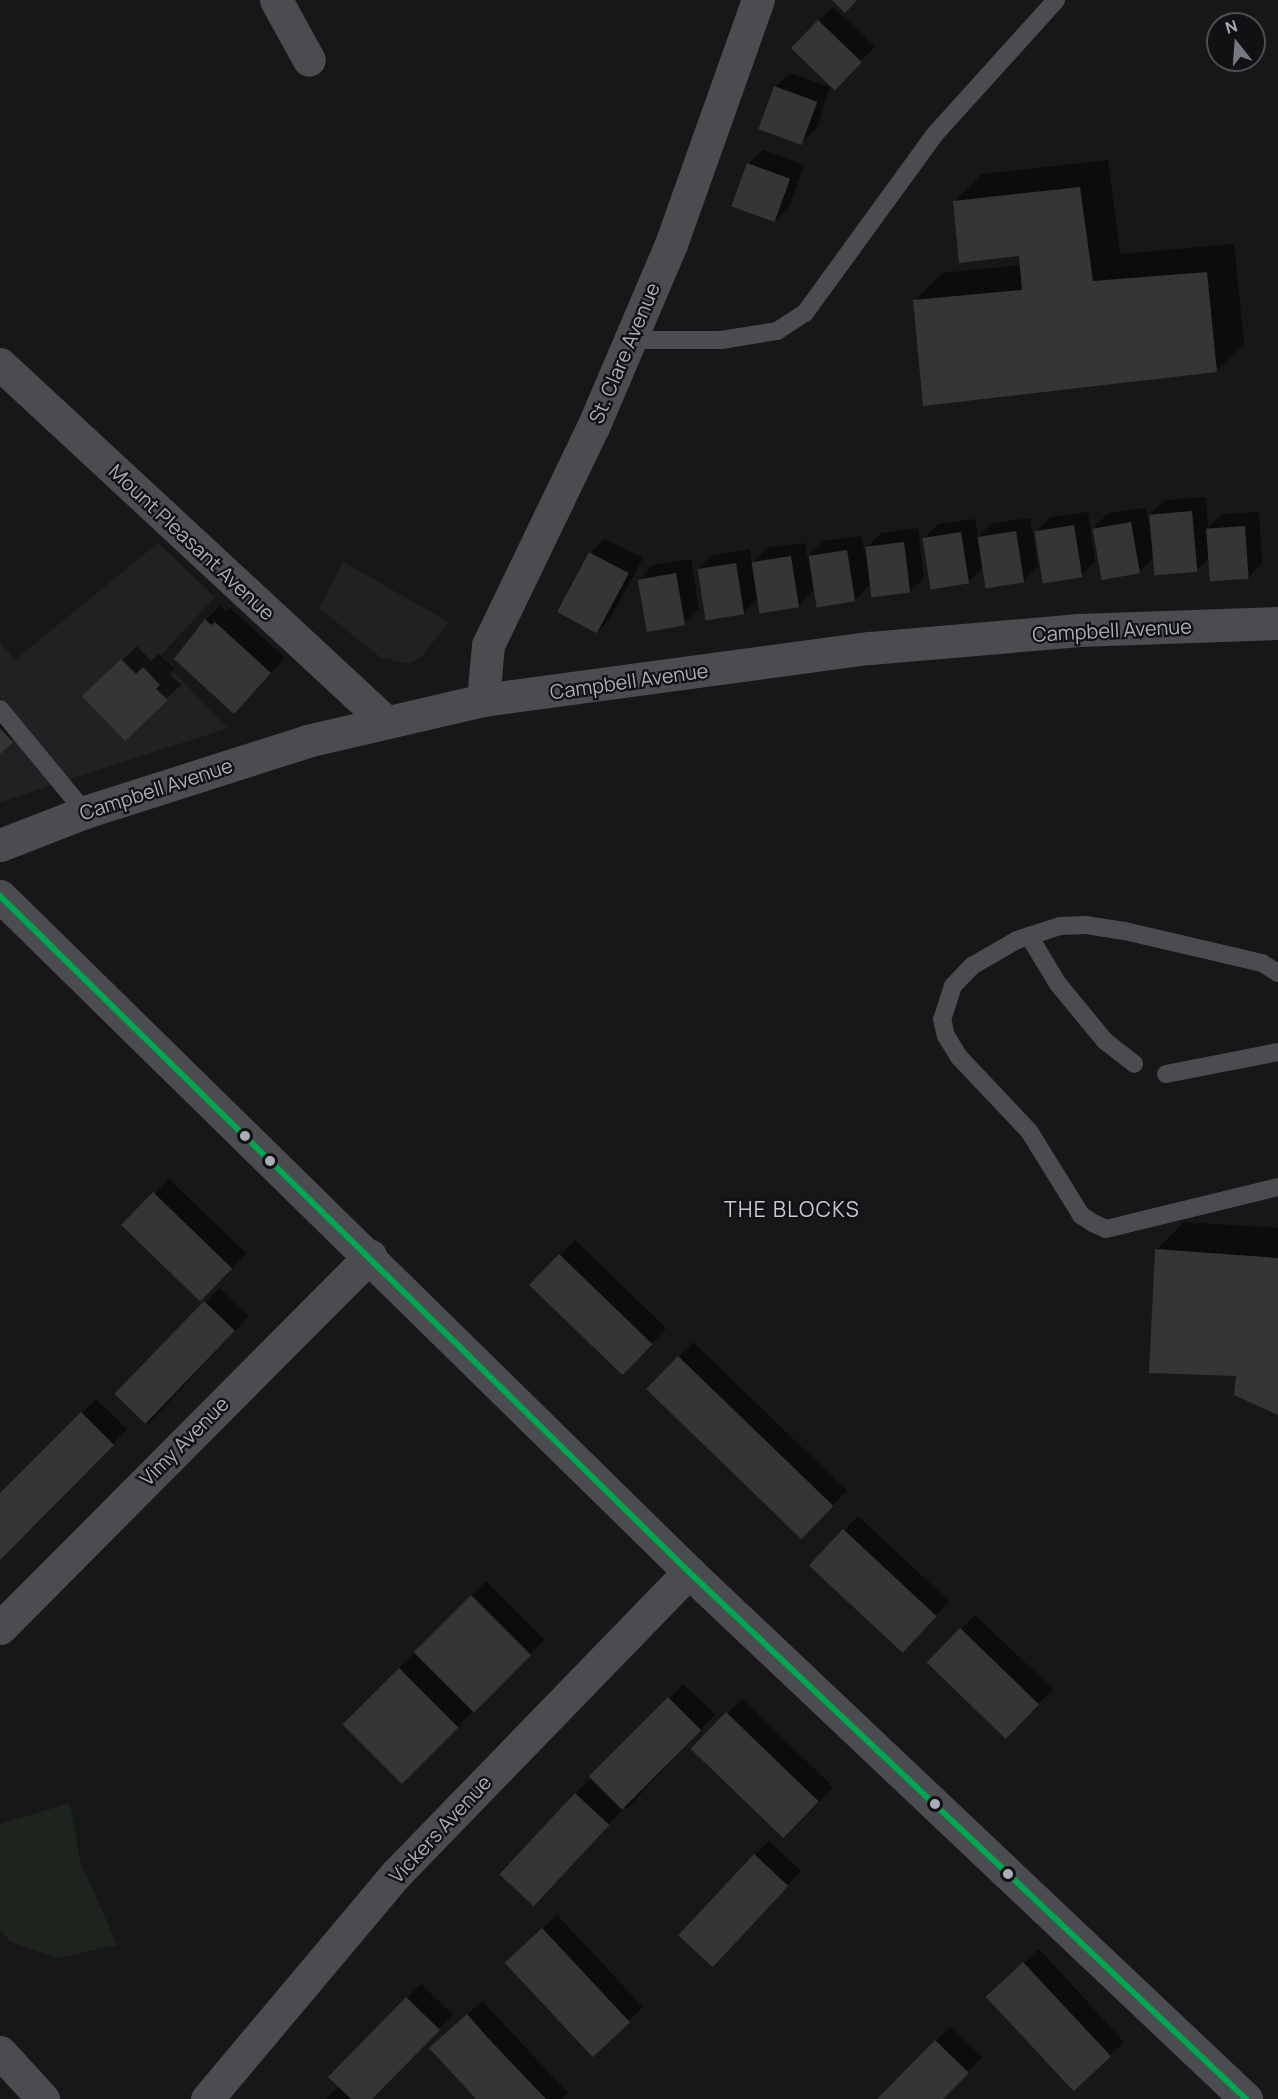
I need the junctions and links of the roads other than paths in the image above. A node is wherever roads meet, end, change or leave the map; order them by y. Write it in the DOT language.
graph roads {
  1 [pos="276,0"];
  2 [pos="758,0"];
  3 [pos="1056,0"];
  4 [pos="309,60"];
  5 [pos="630,340"];
  6 [pos="0,364"];
  7 [pos="1278,623"];
  8 [pos="483,700"];
  9 [pos="0,709"];
  10 [pos="385,721"];
  11 [pos="85,812"];
  12 [pos="0,845"];
  13 [pos="0,896"];
  14 [pos="1029,936"];
  15 [pos="1278,973"];
  16 [pos="1278,1052"];
  17 [pos="1134,1064"];
  18 [pos="1166,1074"];
  19 [pos="1278,1187"];
  20 [pos="370,1256"];
  21 [pos="689,1572"];
  22 [pos="0,1628"];
  23 [pos="0,2052"];
  24 [pos="43,2099"];
  25 [pos="207,2099"];
  26 [pos="1246,2099"];
  1 -- 4 [label="street"];
  2 -- 5 [label="street, St. Clare Avenue"];
  3 -- 5 [label="lane"];
  5 -- 8 [label="street, St. Clare Avenue"];
  6 -- 10 [label="street, Mount Pleasant Avenue"];
  7 -- 8 [label="street, Campbell Avenue"];
  8 -- 10 [label="street, Campbell Avenue"];
  9 -- 11 [label="lane"];
  10 -- 11 [label="street, Campbell Avenue"];
  11 -- 12 [label="street, Campbell Avenue"];
  13 -- 20 [label="street"];
  14 -- 15 [label="lane"];
  14 -- 17 [label="lane"];
  14 -- 19 [label="lane"];
  16 -- 18 [label="lane"];
  20 -- 21 [label="street"];
  20 -- 22 [label="street, Vimy Avenue"];
  21 -- 25 [label="street, Vickers Avenue"];
  21 -- 26 [label="street"];
  23 -- 24 [label="street"];
}
